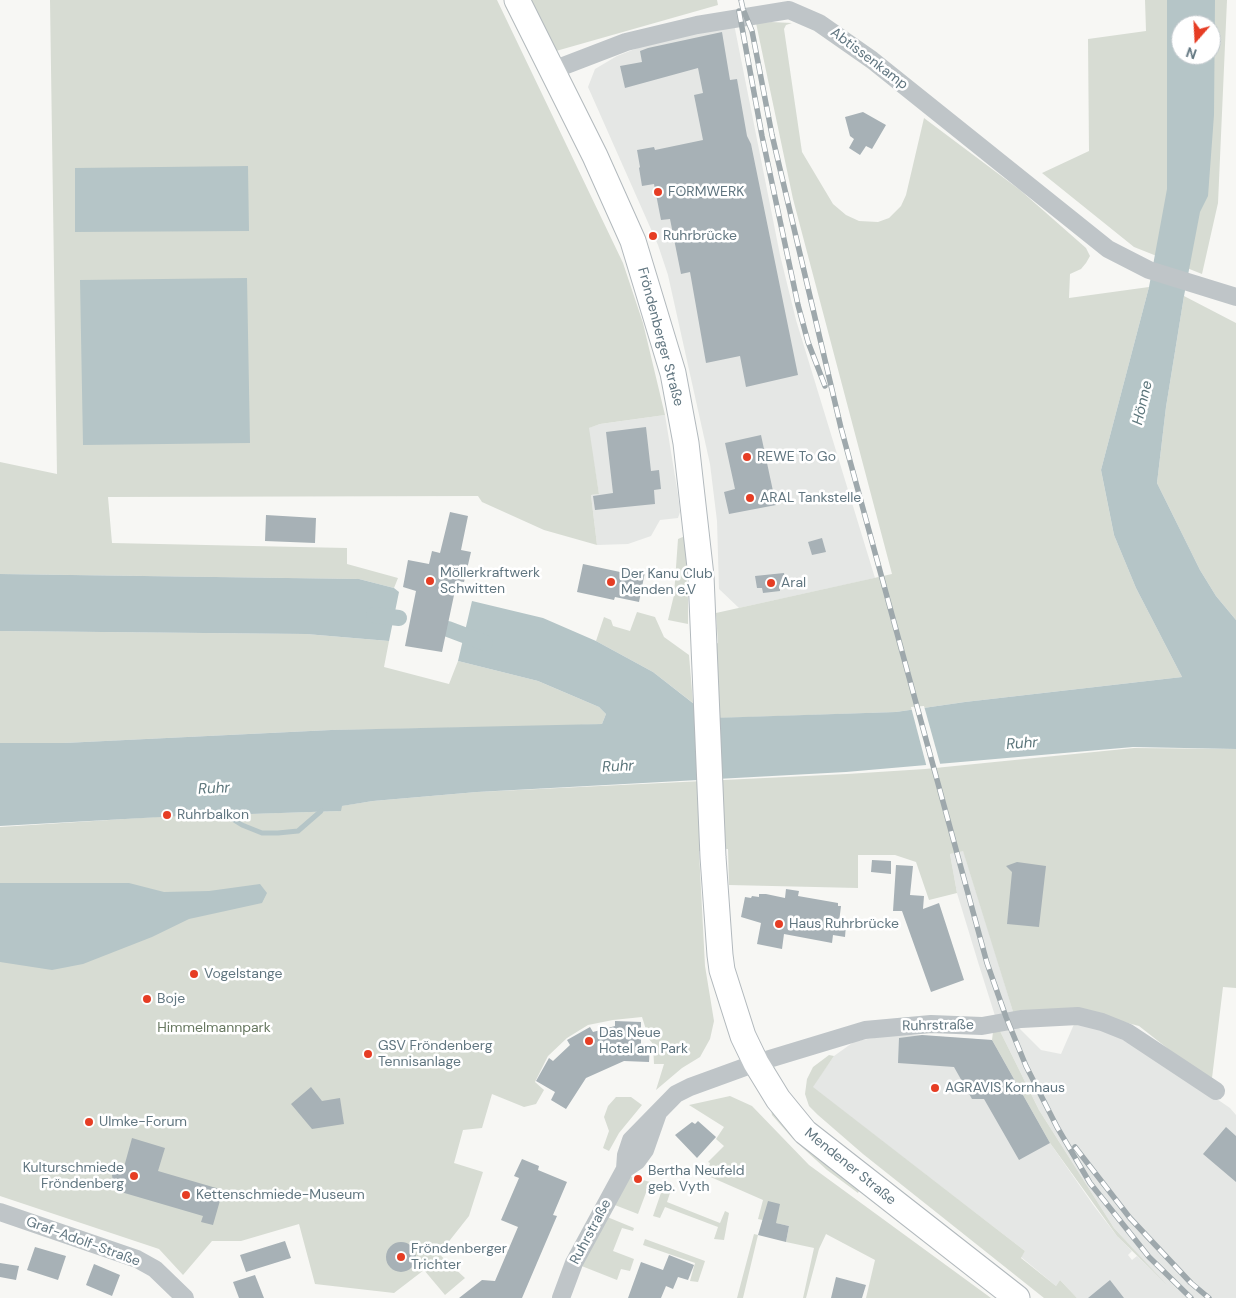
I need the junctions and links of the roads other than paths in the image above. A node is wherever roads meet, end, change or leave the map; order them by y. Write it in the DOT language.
graph roads {
  1 [pos="516,0"];
  2 [pos="553,70"];
  3 [pos="1236,297"];
  4 [pos="709,760"];
  5 [pos="756,1063"];
  6 [pos="1216,1091"];
  7 [pos="0,1212"];
  8 [pos="185,1298"];
  9 [pos="561,1298"];
  10 [pos="1017,1298"];
  1 -- 2 [label="main road, Fröndenberger Straße"];
  2 -- 3 [label="street, Abtissenkamp"];
  2 -- 4 [label="main road, Fröndenberger Straße"];
  4 -- 5 [label="main road, Mendener Straße"];
  5 -- 6 [label="street, Ruhrstraße"];
  5 -- 9 [label="street, Ruhrstraße"];
  5 -- 10 [label="main road, Mendener Straße"];
  7 -- 8 [label="street, Graf-Adolf-Straße"];
}
